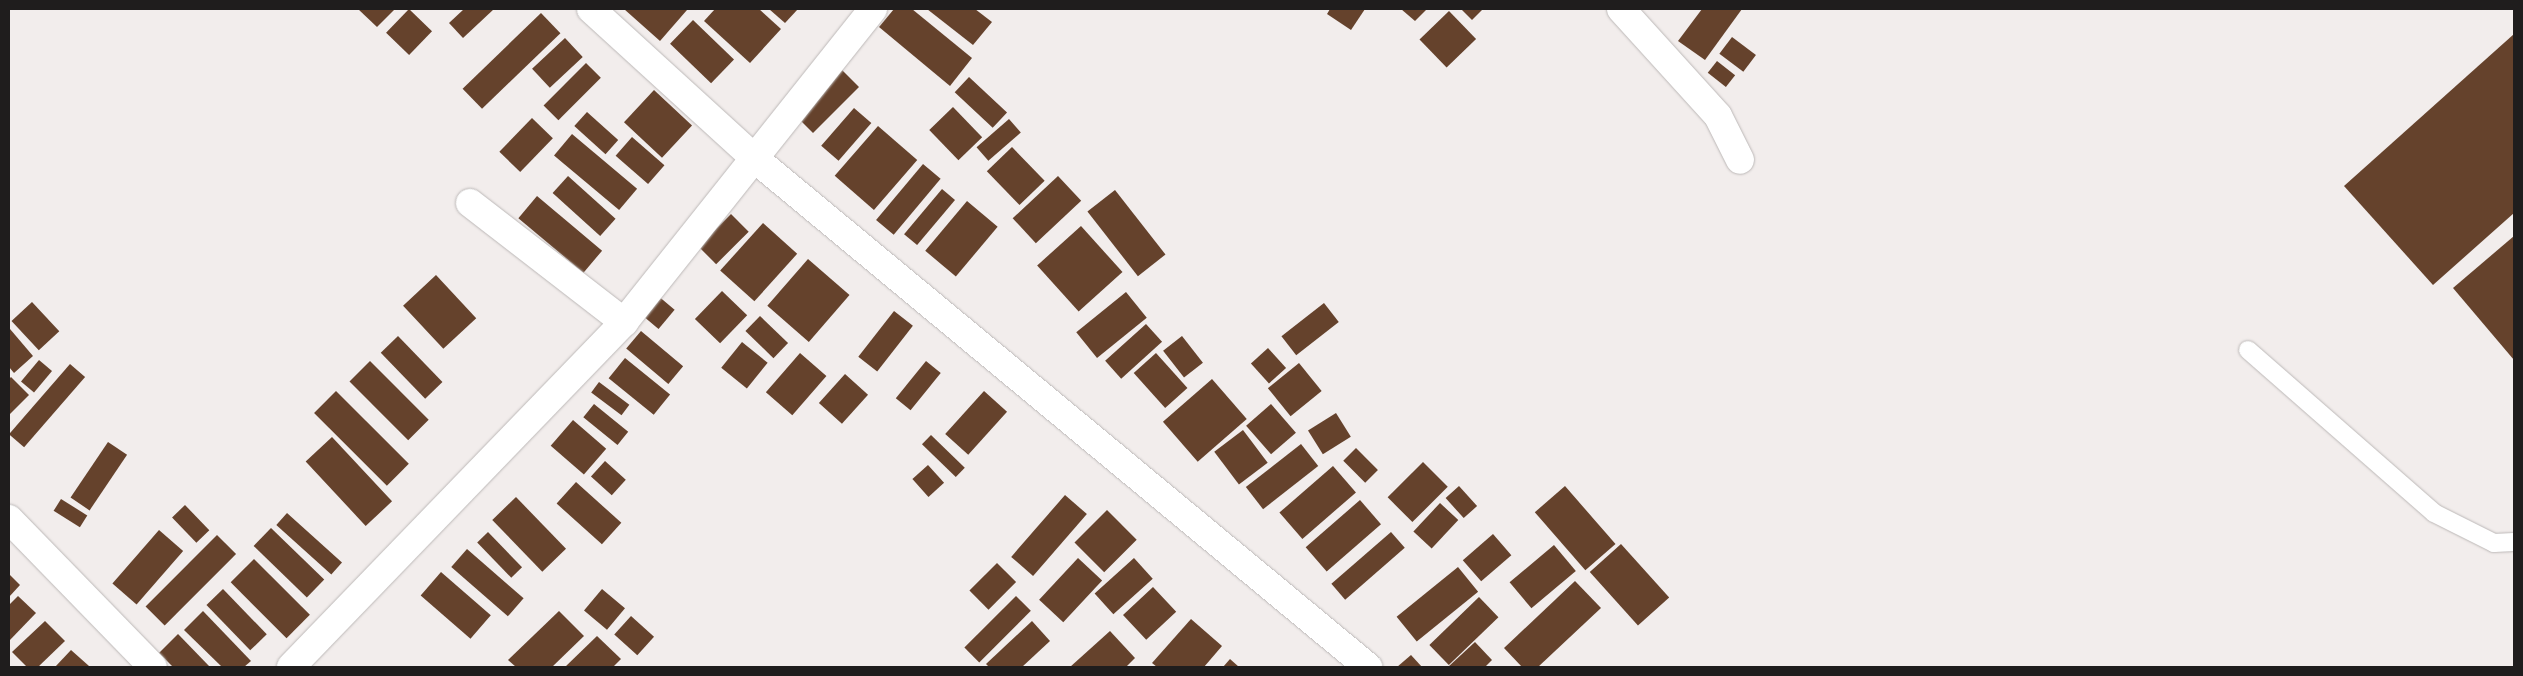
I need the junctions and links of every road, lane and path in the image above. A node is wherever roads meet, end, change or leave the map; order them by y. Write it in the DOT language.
graph roads {
  1 [pos="591,9"];
  2 [pos="873,9"];
  3 [pos="1621,9"];
  4 [pos="754,158"];
  5 [pos="1740,160"];
  6 [pos="470,203"];
  7 [pos="624,322"];
  8 [pos="2248,350"];
  9 [pos="9,518"];
  10 [pos="2514,542"];
  11 [pos="154,667"];
  12 [pos="291,667"];
  13 [pos="1368,667"];
  1 -- 4 [label="street"];
  2 -- 4 [label="street"];
  3 -- 5 [label="street"];
  4 -- 7 [label="street"];
  4 -- 13 [label="street"];
  6 -- 7 [label="street"];
  7 -- 12 [label="street"];
  8 -- 10 [label="lane"];
  9 -- 11 [label="street"];
}
